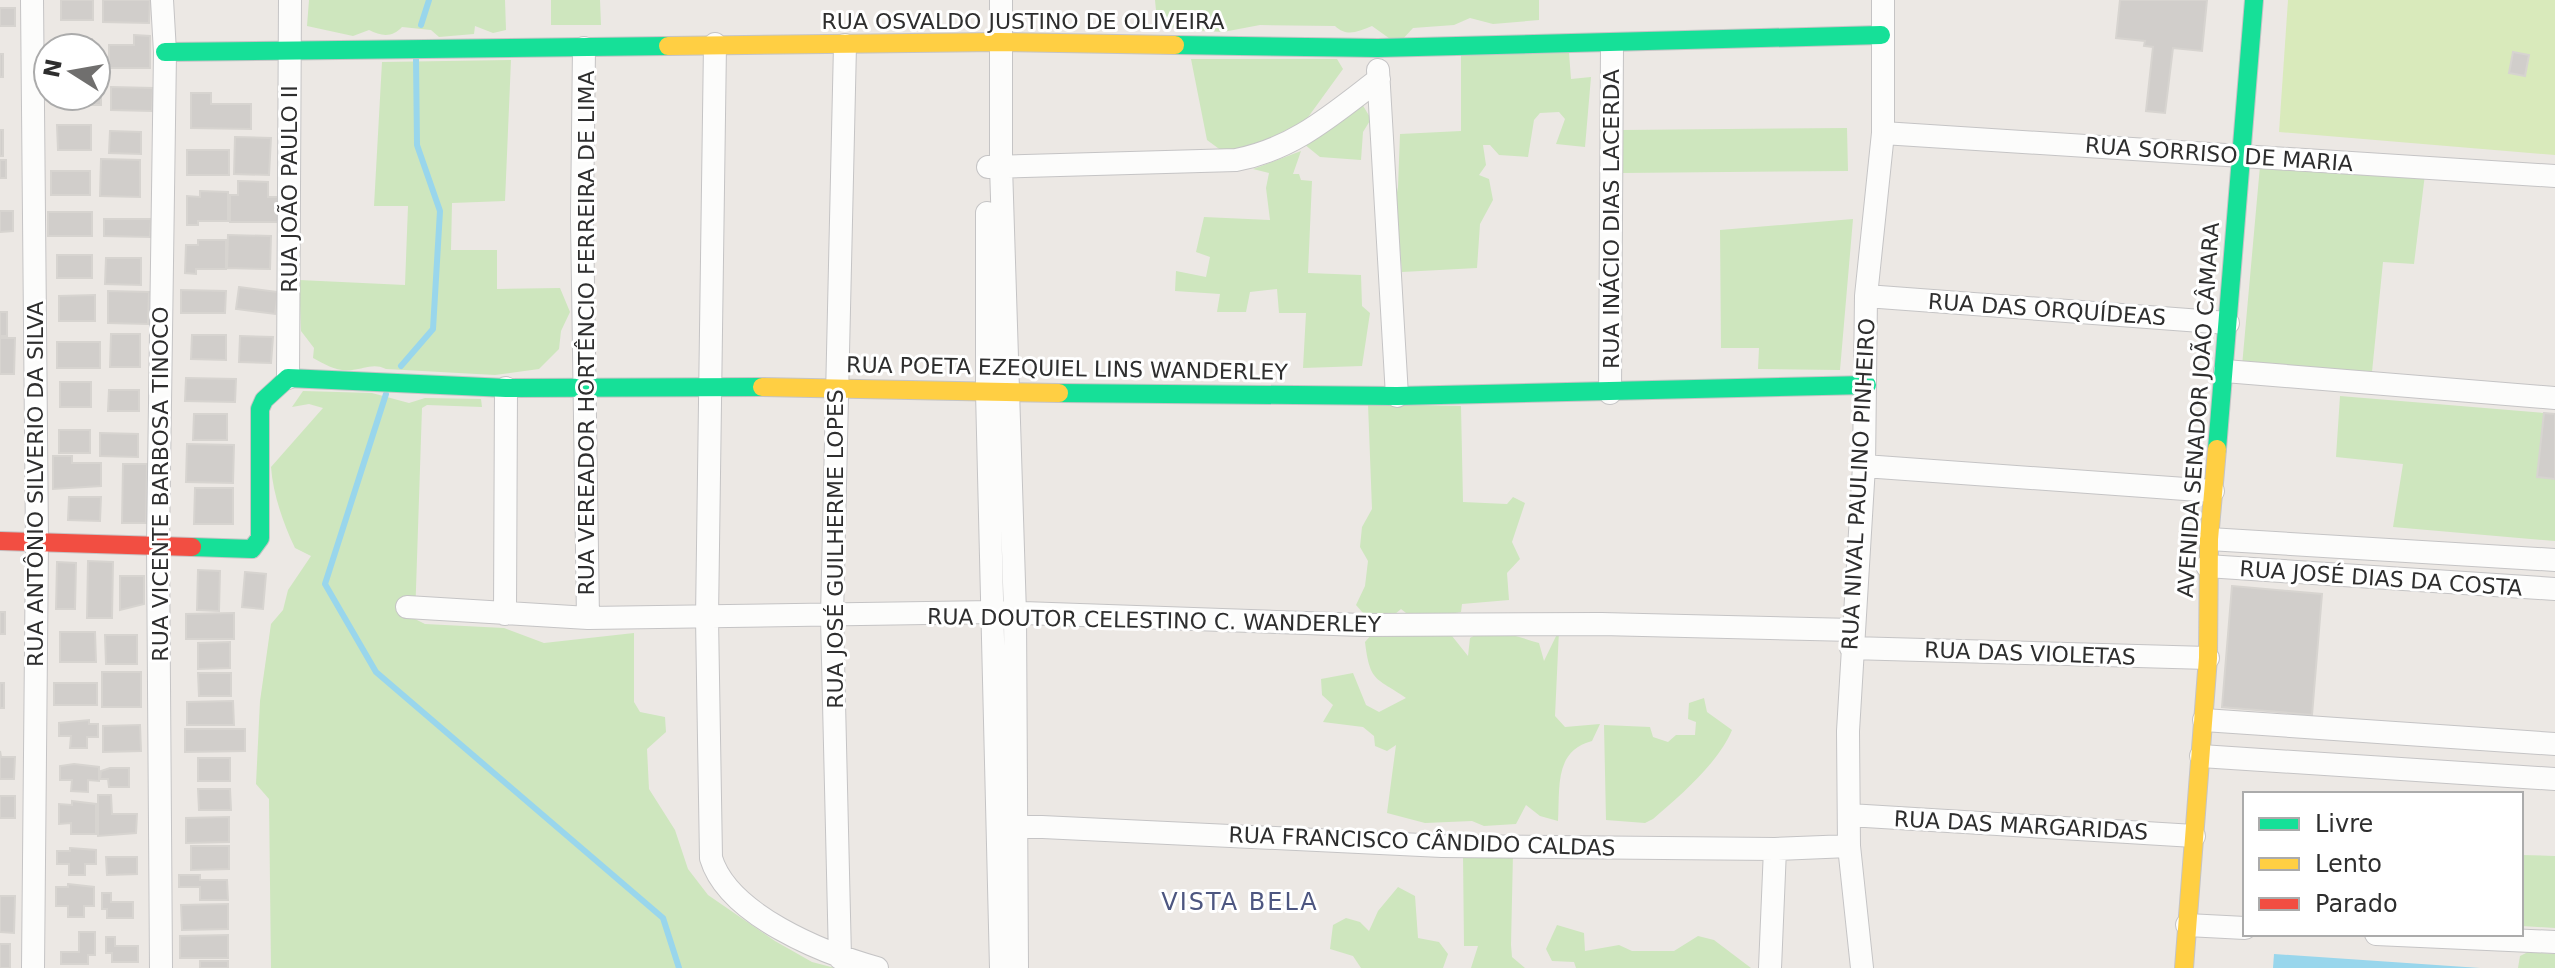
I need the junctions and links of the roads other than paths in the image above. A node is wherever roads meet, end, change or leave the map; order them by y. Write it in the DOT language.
graph roads {
  1 [pos="32,0"];
  2 [pos="162,0"];
  3 [pos="276,0"];
  4 [pos="290,0"];
  5 [pos="988,0"];
  6 [pos="1001,0"];
  7 [pos="1883,0"];
  8 [pos="2254,0"];
  9 [pos="1881,35"];
  10 [pos="290,36"];
  11 [pos="992,42"];
  12 [pos="715,44"];
  13 [pos="1612,44"];
  14 [pos="845,45"];
  15 [pos="584,48"];
  16 [pos="1378,48"];
  17 [pos="165,52"];
  18 [pos="1379,79"];
  19 [pos="1883,133"];
  20 [pos="2242,154"];
  21 [pos="994,166"];
  22 [pos="2555,176"];
  23 [pos="1866,296"];
  24 [pos="2228,323"];
  25 [pos="2225,371"];
  26 [pos="280,385"];
  27 [pos="1867,385"];
  28 [pos="709,386"];
  29 [pos="587,387"];
  30 [pos="506,388"];
  31 [pos="835,388"];
  32 [pos="997,393"];
  33 [pos="1610,393"];
  34 [pos="1397,396"];
  35 [pos="2555,398"];
  36 [pos="1864,466"];
  37 [pos="2213,491"];
  38 [pos="2209,539"];
  39 [pos="0,541"];
  40 [pos="37,542"];
  41 [pos="158,544"];
  42 [pos="2555,560"];
  43 [pos="2207,566"];
  44 [pos="2555,589"];
  45 [pos="407,607"];
  46 [pos="1004,613"];
  47 [pos="505,614"];
  48 [pos="832,617"];
  49 [pos="588,618"];
  50 [pos="707,618"];
  51 [pos="1852,639"];
  52 [pos="2208,658"];
  53 [pos="2204,720"];
  54 [pos="2555,744"];
  55 [pos="2201,756"];
  56 [pos="2555,779"];
  57 [pos="1849,815"];
  58 [pos="1005,825"];
  59 [pos="2194,836"];
  60 [pos="1849,846"];
  61 [pos="1775,849"];
  62 [pos="2187,925"];
  63 [pos="2243,928"];
  64 [pos="2421,936"];
  65 [pos="2555,942"];
  66 [pos="840,958"];
  67 [pos="33,968"];
  68 [pos="161,968"];
  69 [pos="877,968"];
  70 [pos="1001,968"];
  71 [pos="1017,968"];
  72 [pos="1770,968"];
  73 [pos="1862,968"];
  74 [pos="2184,968"];
  1 -- 40 [label="street, RUA ANTÔNIO SILVERIO DA SILVA"];
  2 -- 17 [label="street, RUA VICENTE BARBOSA TINOCO"];
  3 -- 10 [label="street"];
  4 -- 10 [label="street, RUA JOÃO PAULO II"];
  5 -- 11 [label="street"];
  6 -- 11 [label="street"];
  7 -- 9 [label="street, RUA NIVAL PAULINO PINHEIRO"];
  8 -- 20 [label="street, AVENIDA SENADOR JOÃO CÂMARA"];
  9 -- 13 [label="street, RUA OSVALDO JUSTINO DE OLIVEIRA"];
  9 -- 19 [label="street, RUA NIVAL PAULINO PINHEIRO"];
  10 -- 15 [label="street, RUA OSVALDO JUSTINO DE OLIVEIRA"];
  10 -- 17 [label="street, RUA OSVALDO JUSTINO DE OLIVEIRA"];
  10 -- 26 [label="street, RUA JOÃO PAULO II"];
  11 -- 14 [label="street, RUA OSVALDO JUSTINO DE OLIVEIRA"];
  11 -- 16 [label="street, RUA OSVALDO JUSTINO DE OLIVEIRA"];
  11 -- 21 [label="street"];
  12 -- 14 [label="street, RUA OSVALDO JUSTINO DE OLIVEIRA"];
  12 -- 15 [label="street, RUA OSVALDO JUSTINO DE OLIVEIRA"];
  12 -- 28 [label="street"];
  13 -- 16 [label="street, RUA OSVALDO JUSTINO DE OLIVEIRA"];
  13 -- 33 [label="street, RUA INÁCIO DIAS LACERDA"];
  14 -- 31 [label="street, RUA JOSÉ GUILHERME LOPES"];
  15 -- 29 [label="street, RUA VEREADOR HORTÊNCIO FERREIRA DE LIMA"];
  16 -- 18 [label="street"];
  17 -- 41 [label="street, RUA VICENTE BARBOSA TINOCO"];
  18 -- 21 [label="street"];
  18 -- 34 [label="street"];
  19 -- 20 [label="street, RUA SORRISO DE MARIA"];
  19 -- 23 [label="street, RUA NIVAL PAULINO PINHEIRO"];
  20 -- 22 [label="street, RUA SORRISO DE MARIA"];
  20 -- 24 [label="street, AVENIDA SENADOR JOÃO CÂMARA"];
  21 -- 32 [label="street"];
  23 -- 24 [label="street, RUA DAS ORQUÍDEAS"];
  23 -- 27 [label="street, RUA NIVAL PAULINO PINHEIRO"];
  24 -- 25 [label="street, AVENIDA SENADOR JOÃO CÂMARA"];
  25 -- 35 [label="street"];
  25 -- 37 [label="street, AVENIDA SENADOR JOÃO CÂMARA"];
  26 -- 30 [label="street, RUA POETA EZEQUIEL LINS WANDERLEY"];
  26 -- 41 [label="street"];
  27 -- 33 [label="street, RUA POETA EZEQUIEL LINS WANDERLEY"];
  27 -- 36 [label="street, RUA NIVAL PAULINO PINHEIRO"];
  28 -- 29 [label="street, RUA POETA EZEQUIEL LINS WANDERLEY"];
  28 -- 31 [label="street, RUA POETA EZEQUIEL LINS WANDERLEY"];
  28 -- 50 [label="street"];
  29 -- 30 [label="street, RUA POETA EZEQUIEL LINS WANDERLEY"];
  29 -- 49 [label="street, RUA VEREADOR HORTÊNCIO FERREIRA DE LIMA"];
  30 -- 47 [label="street"];
  31 -- 32 [label="street, RUA POETA EZEQUIEL LINS WANDERLEY"];
  31 -- 48 [label="street, RUA JOSÉ GUILHERME LOPES"];
  32 -- 34 [label="street, RUA POETA EZEQUIEL LINS WANDERLEY"];
  32 -- 46 [label="street"];
  33 -- 34 [label="street, RUA POETA EZEQUIEL LINS WANDERLEY"];
  36 -- 37 [label="street"];
  36 -- 51 [label="street, RUA NIVAL PAULINO PINHEIRO"];
  37 -- 38 [label="street, AVENIDA SENADOR JOÃO CÂMARA"];
  38 -- 42 [label="street, RUA JOSÉ DIAS DA COSTA"];
  38 -- 43 [label="street, AVENIDA SENADOR JOÃO CÂMARA"];
  39 -- 40 [label="street"];
  40 -- 41 [label="street"];
  40 -- 67 [label="street, RUA ANTÔNIO SILVERIO DA SILVA"];
  41 -- 68 [label="street, RUA VICENTE BARBOSA TINOCO"];
  43 -- 44 [label="street, RUA JOSÉ DIAS DA COSTA"];
  43 -- 52 [label="street, AVENIDA SENADOR JOÃO CÂMARA"];
  45 -- 47 [label="street, RUA DOUTOR CELESTINO C. WANDERLEY"];
  46 -- 48 [label="street, RUA DOUTOR CELESTINO C. WANDERLEY"];
  46 -- 51 [label="street, RUA DOUTOR CELESTINO C. WANDERLEY"];
  46 -- 58 [label="street"];
  47 -- 49 [label="street, RUA DOUTOR CELESTINO C. WANDERLEY"];
  48 -- 50 [label="street, RUA DOUTOR CELESTINO C. WANDERLEY"];
  48 -- 66 [label="street, RUA JOSÉ GUILHERME LOPES"];
  49 -- 50 [label="street, RUA DOUTOR CELESTINO C. WANDERLEY"];
  50 -- 66 [label="street"];
  51 -- 52 [label="street, RUA DAS VIOLETAS"];
  51 -- 57 [label="street, RUA NIVAL PAULINO PINHEIRO"];
  52 -- 53 [label="street, AVENIDA SENADOR JOÃO CÂMARA"];
  53 -- 54 [label="street"];
  53 -- 55 [label="street, AVENIDA SENADOR JOÃO CÂMARA"];
  55 -- 56 [label="street"];
  55 -- 59 [label="street, AVENIDA SENADOR JOÃO CÂMARA"];
  57 -- 59 [label="street, RUA DAS MARGARIDAS"];
  57 -- 60 [label="street, RUA NIVAL PAULINO PINHEIRO"];
  58 -- 61 [label="street, RUA FRANCISCO CÂNDIDO CALDAS"];
  58 -- 70 [label="street"];
  58 -- 71 [label="street"];
  59 -- 62 [label="street, AVENIDA SENADOR JOÃO CÂMARA"];
  60 -- 61 [label="street, RUA FRANCISCO CÂNDIDO CALDAS"];
  60 -- 73 [label="street, RUA NIVAL PAULINO PINHEIRO"];
  61 -- 72 [label="street"];
  62 -- 63 [label="street"];
  62 -- 74 [label="street, AVENIDA SENADOR JOÃO CÂMARA"];
  64 -- 65 [label="street"];
  66 -- 69 [label="street"];
}
